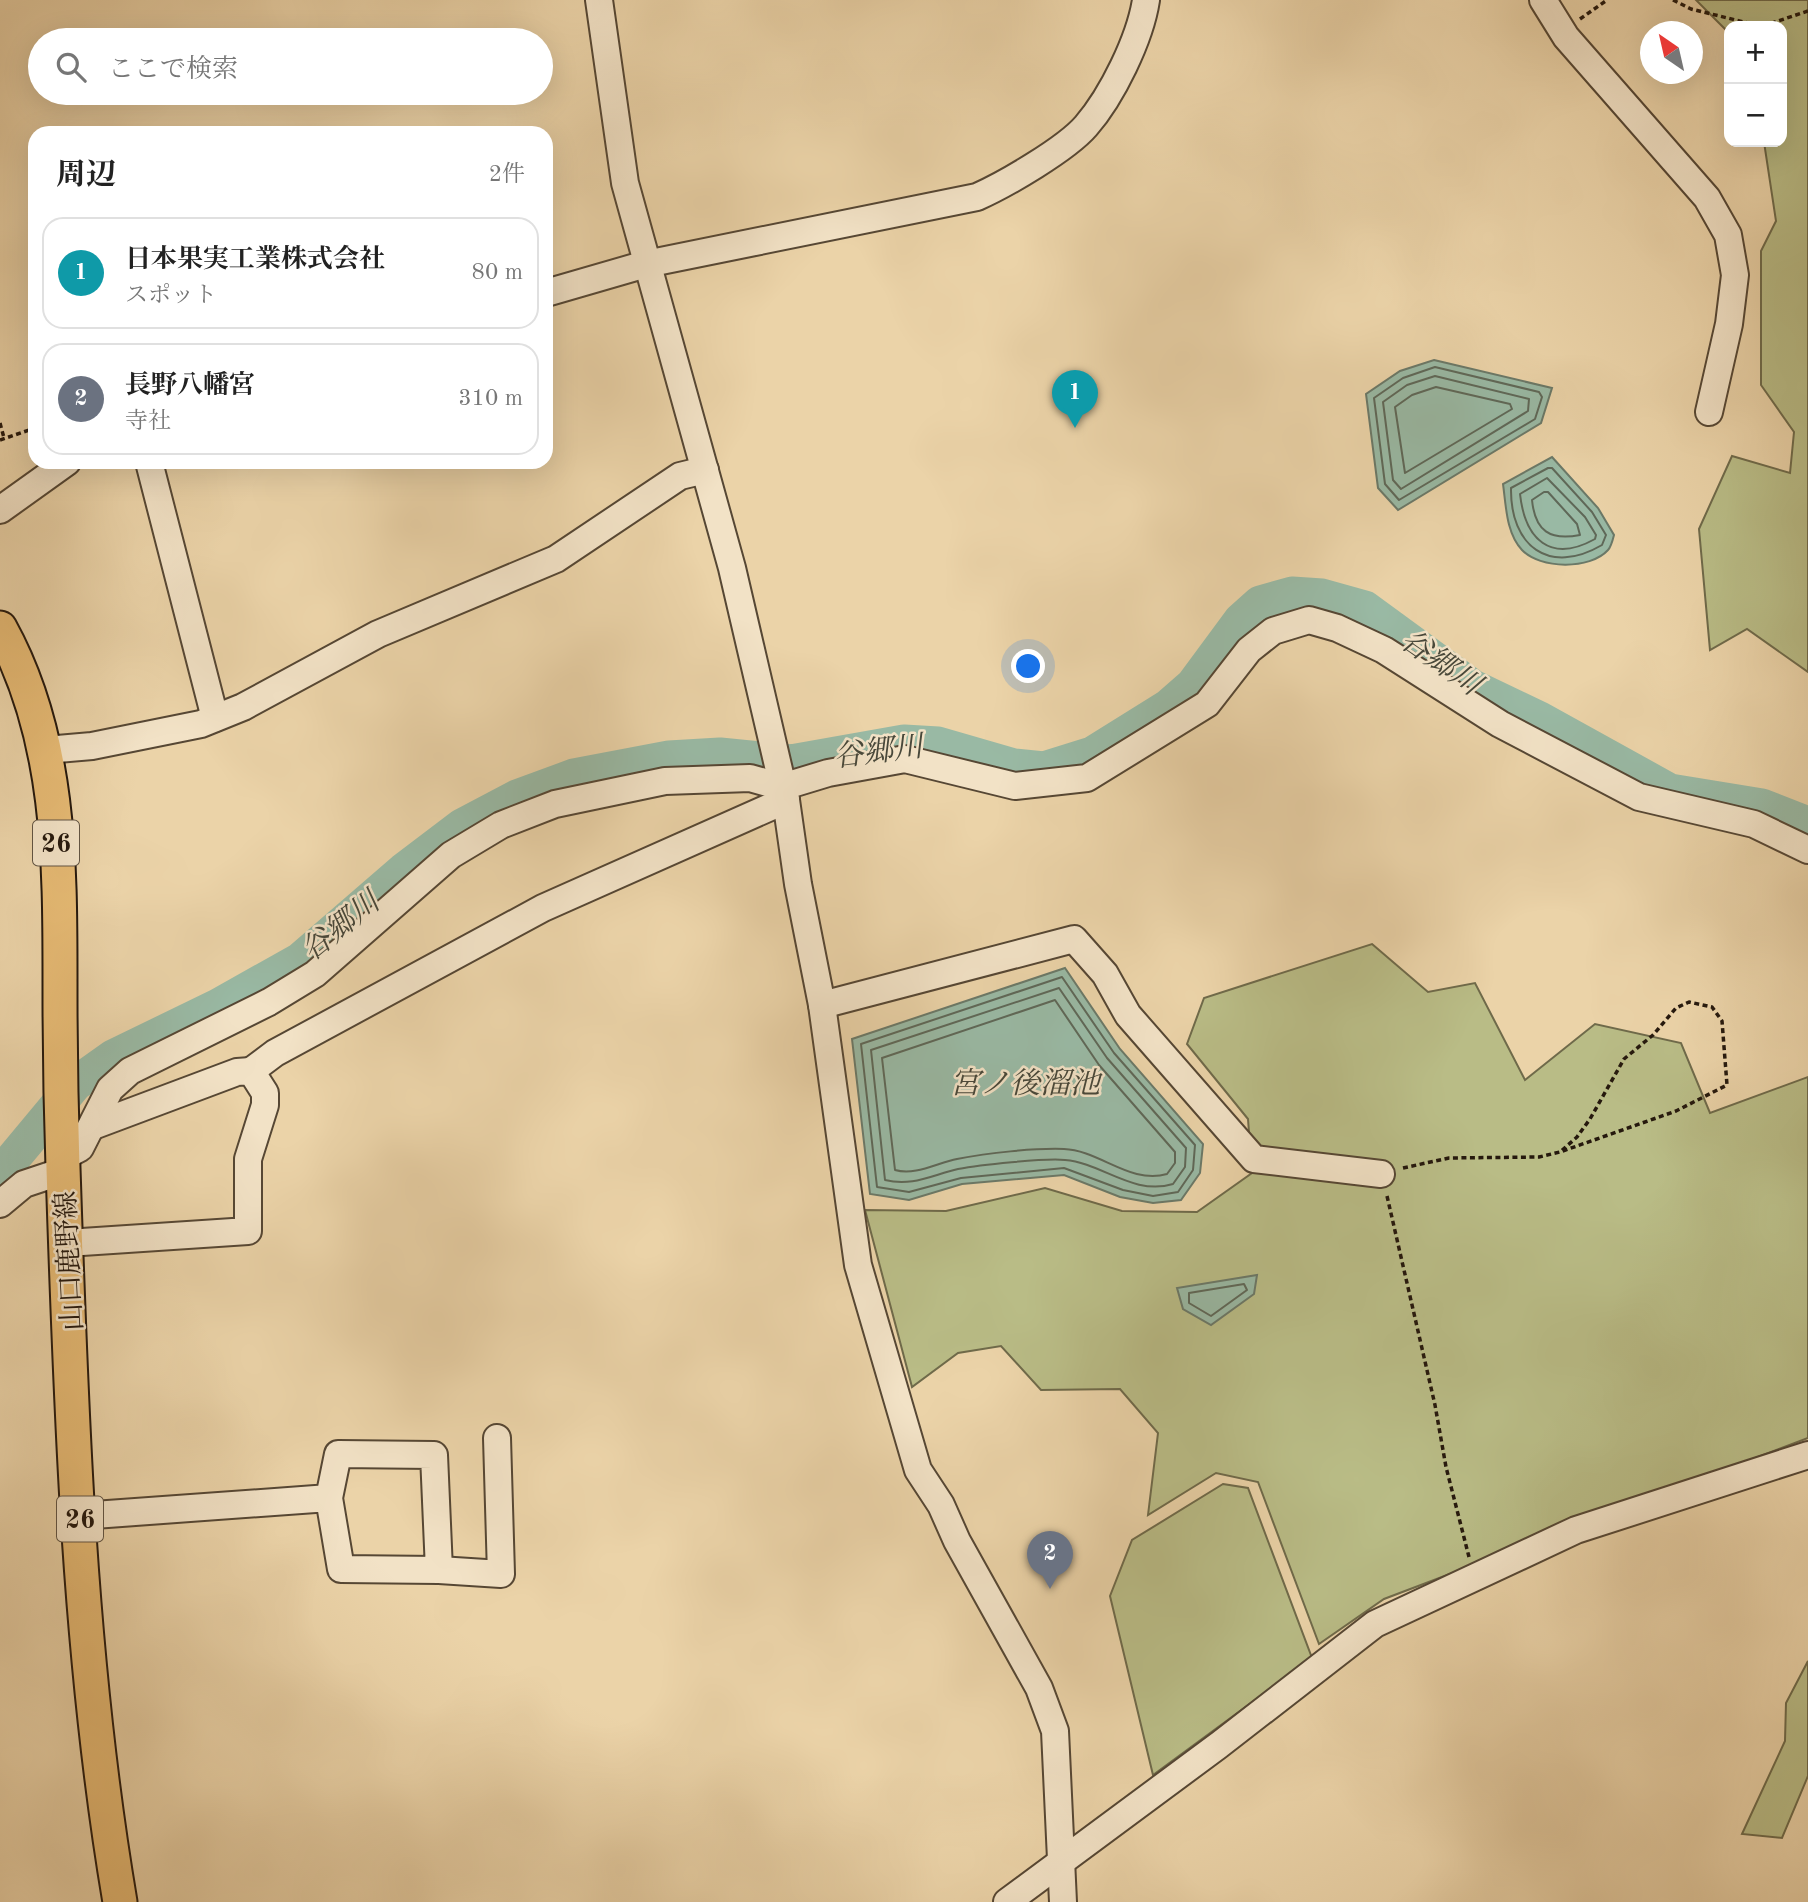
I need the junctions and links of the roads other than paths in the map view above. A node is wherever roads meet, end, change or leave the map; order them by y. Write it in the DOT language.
graph roads {
  1 [pos="599,0"];
  2 [pos="1146,0"];
  3 [pos="1543,0"];
  4 [pos="646,264"];
  5 [pos="553,291"];
  6 [pos="1709,412"];
  7 [pos="56,469"];
  8 [pos="151,469"];
  9 [pos="705,470"];
  10 [pos="0,510"];
  11 [pos="0,628"];
  12 [pos="215,718"];
  13 [pos="46,750"];
  14 [pos="783,787"];
  15 [pos="1808,850"];
  16 [pos="822,1005"];
  17 [pos="251,1071"];
  18 [pos="70,1147"];
  19 [pos="1381,1174"];
  20 [pos="0,1204"];
  21 [pos="67,1243"];
  22 [pos="497,1438"];
  23 [pos="1808,1455"];
  24 [pos="329,1498"];
  25 [pos="79,1516"];
  26 [pos="439,1570"];
  27 [pos="1061,1860"];
  28 [pos="120,1902"];
  29 [pos="1007,1902"];
  30 [pos="1063,1902"];
  1 -- 4 [label="street"];
  2 -- 4 [label="street"];
  3 -- 6 [label="street"];
  4 -- 5 [label="street"];
  4 -- 9 [label="street"];
  7 -- 10 [label="street"];
  8 -- 12 [label="street"];
  9 -- 12 [label="street"];
  9 -- 14 [label="street"];
  11 -- 13 [label="main road, 山口鹿野線 / 26"];
  12 -- 13 [label="street"];
  13 -- 18 [label="main road, 山口鹿野線 / 26"];
  14 -- 15 [label="street"];
  14 -- 16 [label="street"];
  14 -- 17 [label="street"];
  14 -- 18 [label="street"];
  16 -- 19 [label="street"];
  16 -- 27 [label="street"];
  17 -- 18 [label="street"];
  17 -- 21 [label="street"];
  18 -- 20 [label="street"];
  18 -- 21 [label="main road, 山口鹿野線 / 26"];
  21 -- 25 [label="main road, 山口鹿野線 / 26"];
  22 -- 26 [label="street"];
  23 -- 27 [label="street"];
  24 -- 25 [label="street"];
  24 -- 26 [label="street"];
  24 -- 26 [label="street"];
  25 -- 28 [label="main road, 山口鹿野線 / 26"];
  27 -- 29 [label="street"];
  27 -- 30 [label="street"];
}
